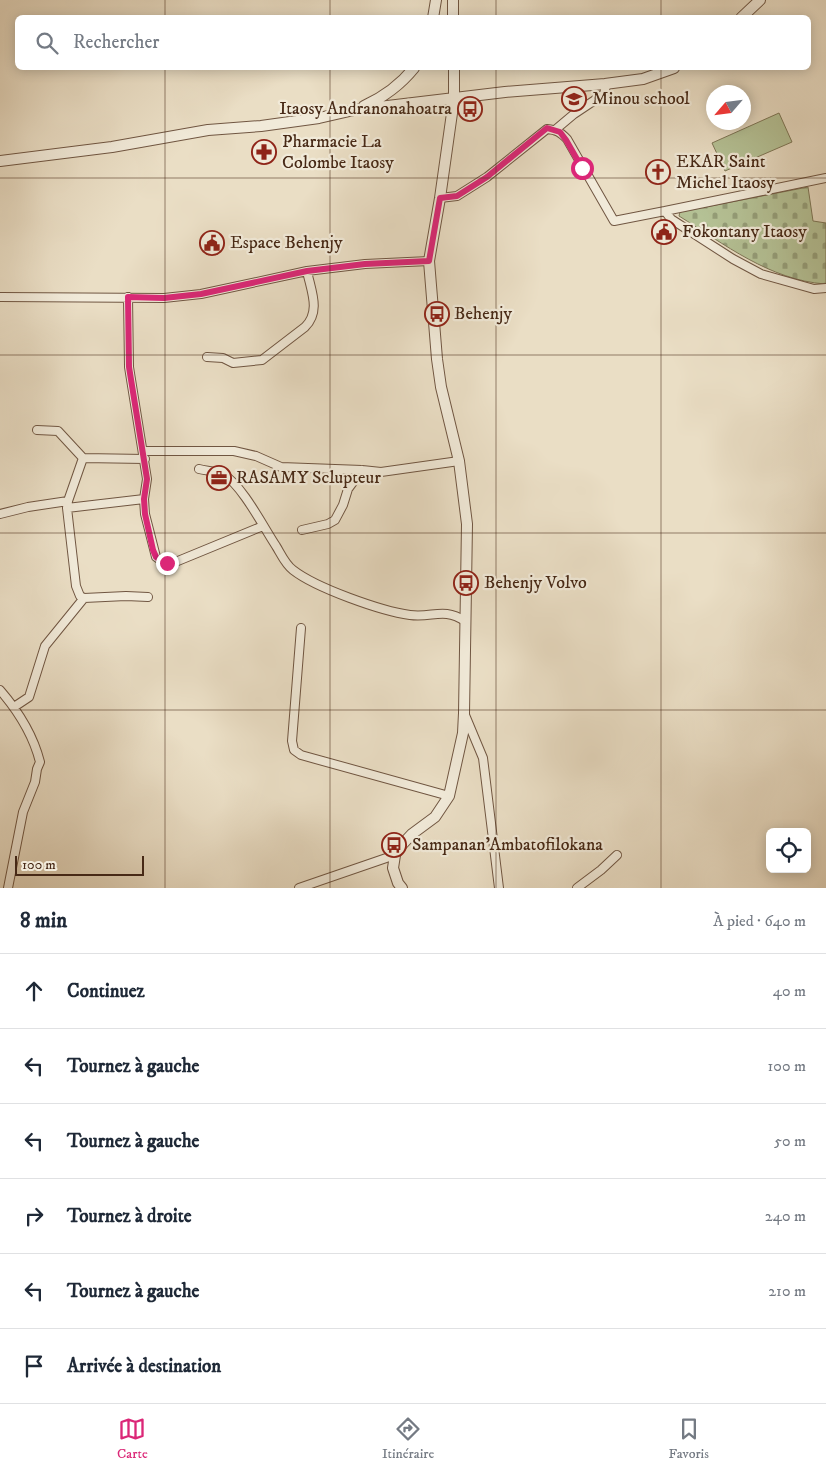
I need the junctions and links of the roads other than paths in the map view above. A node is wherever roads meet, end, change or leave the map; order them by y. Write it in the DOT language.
graph roads {
  1 [pos="436,0"];
  2 [pos="453,0"];
  3 [pos="760,0"];
  4 [pos="434,15"];
  5 [pos="453,15"];
  6 [pos="744,15"];
  7 [pos="413,70"];
  8 [pos="454,70"];
  9 [pos="668,70"];
  10 [pos="605,84"];
  11 [pos="454,99"];
  12 [pos="354,110"];
  13 [pos="555,130"];
  14 [pos="0,161"];
  15 [pos="826,178"];
  16 [pos="440,198"];
  17 [pos="665,212"];
  18 [pos="429,261"];
  19 [pos="307,271"];
  20 [pos="826,288"];
  21 [pos="0,297"];
  22 [pos="128,297"];
  23 [pos="207,357"];
  24 [pos="37,430"];
  25 [pos="143,450"];
  26 [pos="83,458"];
  27 [pos="145,459"];
  28 [pos="459,461"];
  29 [pos="199,469"];
  30 [pos="362,470"];
  31 [pos="144,499"];
  32 [pos="68,504"];
  33 [pos="0,514"];
  34 [pos="263,526"];
  35 [pos="302,530"];
  36 [pos="148,596"];
  37 [pos="84,598"];
  38 [pos="465,621"];
  39 [pos="301,628"];
  40 [pos="0,690"];
  41 [pos="14,707"];
  42 [pos="464,712"];
  43 [pos="449,796"];
  44 [pos="395,855"];
  45 [pos="617,855"];
  46 [pos="500,887"];
  47 [pos="8,888"];
  48 [pos="299,888"];
  49 [pos="402,888"];
  50 [pos="577,888"];
  1 -- 4 [label="street"];
  2 -- 5 [label="street"];
  3 -- 6 [label="street"];
  7 -- 12 [label="street"];
  8 -- 11 [label="street"];
  9 -- 10 [label="street"];
  10 -- 11 [label="street"];
  10 -- 13 [label="street"];
  11 -- 12 [label="street"];
  11 -- 16 [label="street"];
  12 -- 14 [label="street"];
  13 -- 16 [label="street"];
  13 -- 17 [label="street"];
  15 -- 17 [label="street"];
  16 -- 18 [label="street"];
  17 -- 20 [label="street"];
  18 -- 19 [label="street"];
  18 -- 28 [label="street"];
  19 -- 22 [label="street"];
  19 -- 23 [label="street"];
  21 -- 22 [label="street"];
  22 -- 25 [label="street"];
  24 -- 26 [label="street"];
  25 -- 27 [label="street"];
  25 -- 30 [label="street"];
  26 -- 27 [label="street"];
  26 -- 32 [label="street"];
  27 -- 31 [label="street"];
  28 -- 30 [label="street"];
  28 -- 38 [label="street"];
  29 -- 34 [label="street"];
  30 -- 35 [label="street"];
  31 -- 32 [label="street"];
  31 -- 34 [label="street"];
  32 -- 33 [label="street"];
  32 -- 37 [label="street"];
  34 -- 38 [label="street"];
  36 -- 37 [label="street"];
  37 -- 41 [label="street"];
  38 -- 42 [label="street"];
  39 -- 43 [label="street"];
  40 -- 41 [label="street"];
  41 -- 47 [label="street"];
  42 -- 43 [label="street"];
  42 -- 46 [label="street"];
  43 -- 44 [label="street"];
  44 -- 48 [label="street"];
  44 -- 49 [label="street"];
  45 -- 50 [label="street"];
}
